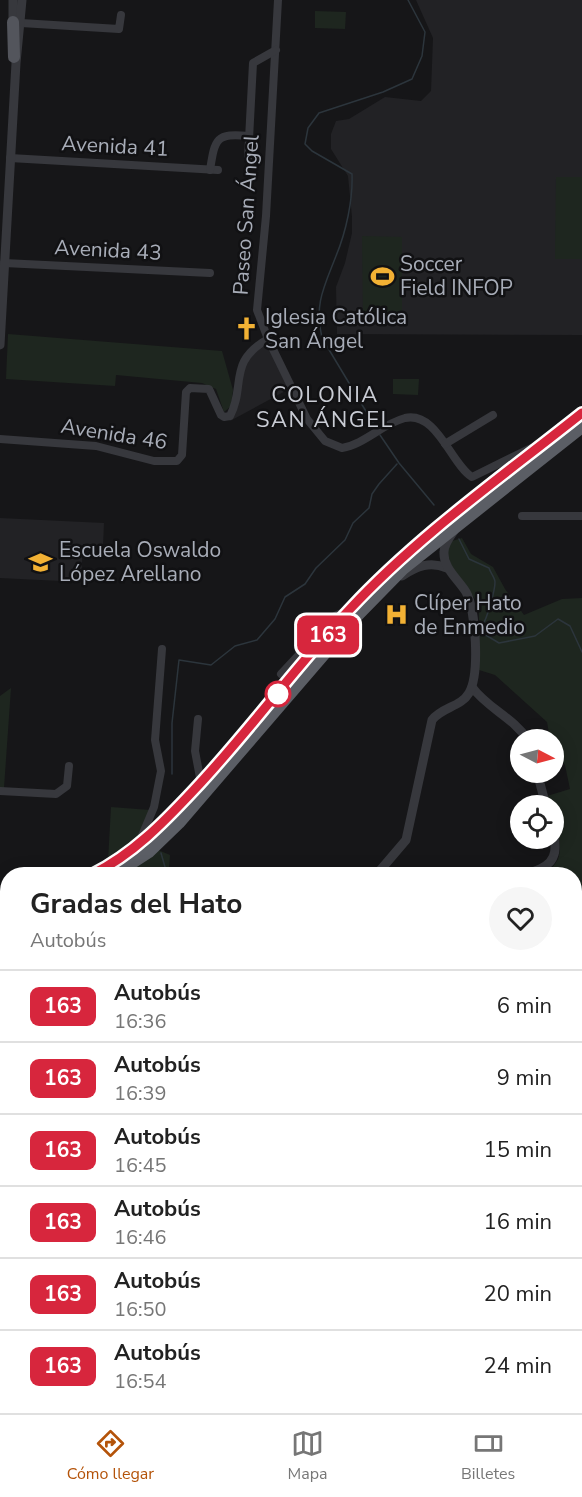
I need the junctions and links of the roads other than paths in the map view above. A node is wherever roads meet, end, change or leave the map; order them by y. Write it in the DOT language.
graph roads {
  1 [pos="13,0"];
  2 [pos="22,0"];
  3 [pos="278,0"];
  4 [pos="122,15"];
  5 [pos="17,23"];
  6 [pos="276,50"];
  7 [pos="15,60"];
  8 [pos="249,136"];
  9 [pos="10,158"];
  10 [pos="248,158"];
  11 [pos="4,200"];
  12 [pos="4,262"];
  13 [pos="210,273"];
  14 [pos="0,327"];
  15 [pos="268,339"];
  16 [pos="0,345"];
  17 [pos="582,413"];
  18 [pos="494,415"];
  19 [pos="582,427"];
  20 [pos="553,436"];
  21 [pos="0,439"];
  22 [pos="445,444"];
  23 [pos="478,476"];
  24 [pos="486,490"];
  25 [pos="522,516"];
  26 [pos="582,516"];
  27 [pos="457,526"];
  28 [pos="447,568"];
  29 [pos="384,588"];
  30 [pos="349,610"];
  31 [pos="162,649"];
  32 [pos="281,674"];
  33 [pos="472,687"];
  34 [pos="482,702"];
  35 [pos="457,705"];
  36 [pos="198,719"];
  37 [pos="517,729"];
  38 [pos="69,766"];
  39 [pos="201,783"];
  40 [pos="0,791"];
  41 [pos="138,845"];
  42 [pos="555,849"];
  43 [pos="104,867"];
  44 [pos="126,867"];
  45 [pos="383,867"];
  46 [pos="545,867"];
  1 -- 7 [label="street"];
  2 -- 5 [label="street"];
  3 -- 6 [label="street, Paseo San Ángel"];
  4 -- 5 [label="street"];
  5 -- 7 [label="main road"];
  6 -- 8 [label="street"];
  6 -- 15 [label="street, Paseo San Ángel"];
  7 -- 9 [label="street"];
  8 -- 9 [label="street, Avenida 41"];
  8 -- 10 [label="street"];
  9 -- 11 [label="street"];
  11 -- 12 [label="street"];
  12 -- 13 [label="street, Avenida 43"];
  12 -- 14 [label="street"];
  14 -- 16 [label="street"];
  15 -- 21 [label="street, Avenida 46"];
  15 -- 22 [label="street, Paseo San Ángel"];
  17 -- 20 [label="highway"];
  18 -- 22 [label="street"];
  19 -- 27 [label="highway"];
  20 -- 23 [label="street"];
  20 -- 24 [label="highway"];
  22 -- 23 [label="street, Paseo San Ángel"];
  23 -- 24 [label="street, Paseo San Ángel"];
  24 -- 30 [label="highway"];
  25 -- 26 [label="street"];
  27 -- 28 [label="street"];
  27 -- 29 [label="highway"];
  28 -- 29 [label="street"];
  28 -- 33 [label="street"];
  29 -- 44 [label="highway"];
  30 -- 32 [label="street"];
  30 -- 39 [label="highway"];
  31 -- 41 [label="street"];
  33 -- 34 [label="street"];
  33 -- 35 [label="street"];
  34 -- 35 [label="street"];
  34 -- 37 [label="street"];
  35 -- 45 [label="street"];
  36 -- 39 [label="street"];
  38 -- 40 [label="street"];
  39 -- 41 [label="highway"];
  41 -- 43 [label="highway"];
  42 -- 46 [label="street"];
}
